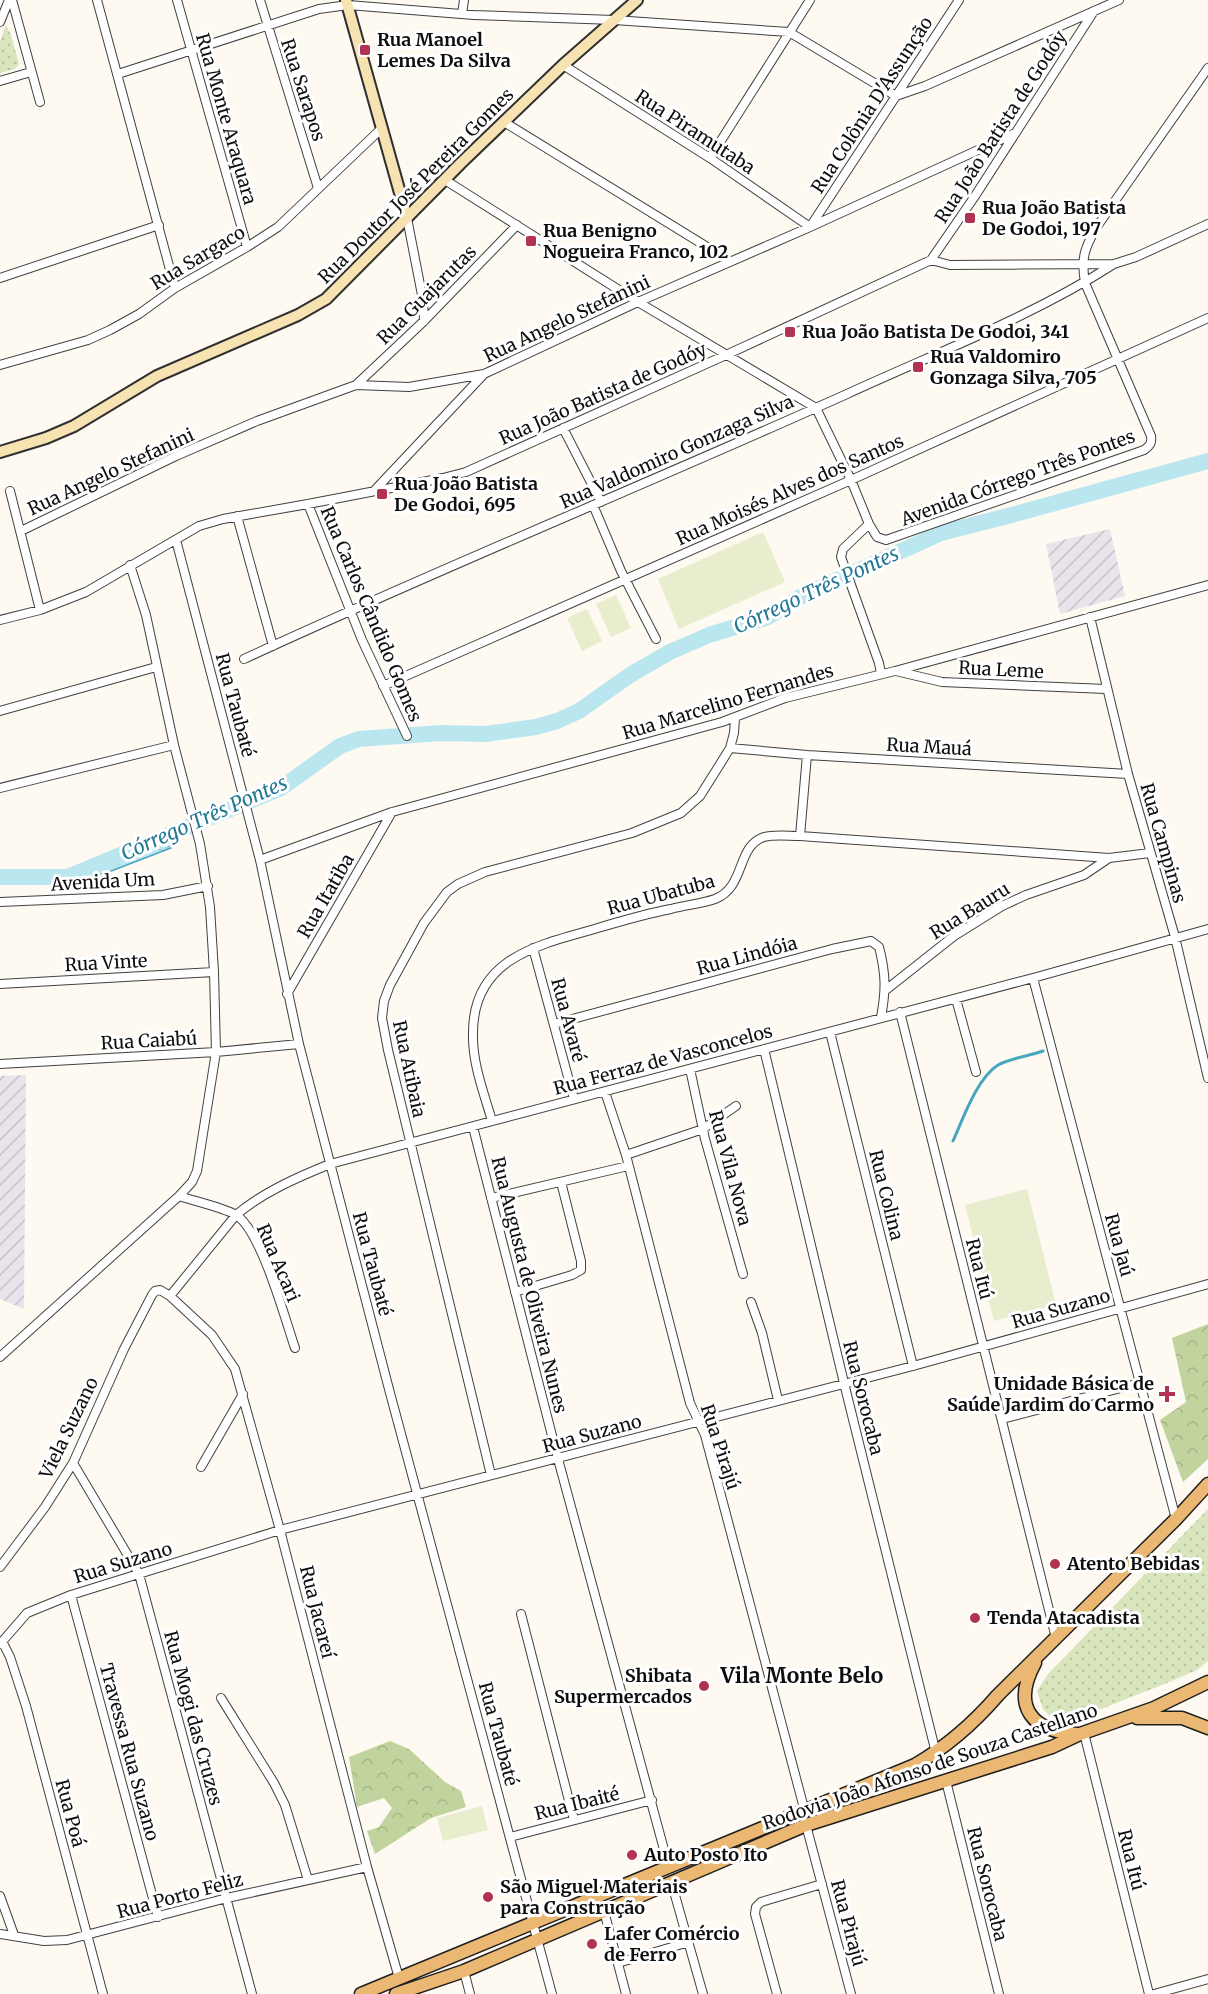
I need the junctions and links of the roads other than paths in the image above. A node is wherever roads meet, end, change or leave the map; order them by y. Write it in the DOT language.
graph roads {
  1 [pos="11,0"];
  2 [pos="97,0"];
  3 [pos="177,0"];
  4 [pos="260,0"];
  5 [pos="464,0"];
  6 [pos="637,0"];
  7 [pos="810,0"];
  8 [pos="959,0"];
  9 [pos="1119,0"];
  10 [pos="347,3"];
  11 [pos="1094,11"];
  12 [pos="462,14"];
  13 [pos="614,20"];
  14 [pos="0,22"];
  15 [pos="267,26"];
  16 [pos="789,32"];
  17 [pos="191,52"];
  18 [pos="563,65"];
  19 [pos="1208,68"];
  20 [pos="31,72"];
  21 [pos="118,75"];
  22 [pos="0,81"];
  23 [pos="896,96"];
  24 [pos="40,102"];
  25 [pos="504,122"];
  26 [pos="382,128"];
  27 [pos="1015,133"];
  28 [pos="710,158"];
  29 [pos="445,180"];
  30 [pos="318,188"];
  31 [pos="407,218"];
  32 [pos="1208,224"];
  33 [pos="159,225"];
  34 [pos="517,225"];
  35 [pos="810,227"];
  36 [pos="247,247"];
  37 [pos="931,260"];
  38 [pos="730,261"];
  39 [pos="1082,264"];
  40 [pos="1114,264"];
  41 [pos="0,278"];
  42 [pos="1085,283"];
  43 [pos="176,288"];
  44 [pos="638,302"];
  45 [pos="1208,318"];
  46 [pos="424,321"];
  47 [pos="726,355"];
  48 [pos="1119,358"];
  49 [pos="0,365"];
  50 [pos="484,374"];
  51 [pos="356,385"];
  52 [pos="816,408"];
  53 [pos="563,428"];
  54 [pos="0,452"];
  55 [pos="851,480"];
  56 [pos="10,491"];
  57 [pos="374,491"];
  58 [pos="602,502"];
  59 [pos="308,504"];
  60 [pos="593,505"];
  61 [pos="237,516"];
  62 [pos="869,524"];
  63 [pos="21,531"];
  64 [pos="176,540"];
  65 [pos="130,565"];
  66 [pos="625,579"];
  67 [pos="1208,585"];
  68 [pos="40,610"];
  69 [pos="351,611"];
  70 [pos="1090,617"];
  71 [pos="0,620"];
  72 [pos="656,639"];
  73 [pos="273,646"];
  74 [pos="244,659"];
  75 [pos="156,667"];
  76 [pos="895,671"];
  77 [pos="881,674"];
  78 [pos="383,686"];
  79 [pos="1106,689"];
  80 [pos="0,711"];
  81 [pos="735,718"];
  82 [pos="407,736"];
  83 [pos="174,745"];
  84 [pos="730,748"];
  85 [pos="807,755"];
  86 [pos="1128,774"];
  87 [pos="0,788"];
  88 [pos="392,812"];
  89 [pos="800,836"];
  90 [pos="1150,853"];
  91 [pos="1109,858"];
  92 [pos="260,860"];
  93 [pos="208,886"];
  94 [pos="0,902"];
  95 [pos="1208,928"];
  96 [pos="1175,937"];
  97 [pos="533,948"];
  98 [pos="214,972"];
  99 [pos="1034,978"];
  100 [pos="0,984"];
  101 [pos="886,988"];
  102 [pos="287,994"];
  103 [pos="956,999"];
  104 [pos="900,1012"];
  105 [pos="881,1017"];
  106 [pos="554,1024"];
  107 [pos="830,1032"];
  108 [pos="299,1044"];
  109 [pos="764,1049"];
  110 [pos="216,1053"];
  111 [pos="0,1064"];
  112 [pos="690,1069"];
  113 [pos="976,1072"];
  114 [pos="1208,1078"];
  115 [pos="605,1092"];
  116 [pos="574,1100"];
  117 [pos="736,1106"];
  118 [pos="492,1121"];
  119 [pos="473,1127"];
  120 [pos="703,1129"];
  121 [pos="409,1143"];
  122 [pos="626,1155"];
  123 [pos="330,1164"];
  124 [pos="628,1166"];
  125 [pos="561,1182"];
  126 [pos="179,1196"];
  127 [pos="491,1198"];
  128 [pos="236,1215"];
  129 [pos="743,1274"];
  130 [pos="1208,1284"];
  131 [pos="515,1292"];
  132 [pos="170,1296"];
  133 [pos="751,1302"];
  134 [pos="1120,1308"];
  135 [pos="982,1346"];
  136 [pos="295,1348"];
  137 [pos="0,1357"];
  138 [pos="914,1366"];
  139 [pos="844,1383"];
  140 [pos="1140,1383"];
  141 [pos="243,1394"];
  142 [pos="778,1400"];
  143 [pos="1002,1419"];
  144 [pos="699,1421"];
  145 [pos="558,1459"];
  146 [pos="73,1463"];
  147 [pos="201,1467"];
  148 [pos="491,1475"];
  149 [pos="1208,1484"];
  150 [pos="417,1494"];
  151 [pos="1176,1520"];
  152 [pos="280,1530"];
  153 [pos="0,1567"];
  154 [pos="139,1574"];
  155 [pos="70,1595"];
  156 [pos="521,1614"];
  157 [pos="1056,1638"];
  158 [pos="1,1642"];
  159 [pos="1038,1656"];
  160 [pos="1208,1682"];
  161 [pos="221,1698"];
  162 [pos="1127,1719"];
  163 [pos="1208,1728"];
  164 [pos="1082,1733"];
  165 [pos="936,1753"];
  166 [pos="946,1781"];
  167 [pos="652,1800"];
  168 [pos="806,1818"];
  169 [pos="574,1820"];
  170 [pos="510,1837"];
  171 [pos="367,1867"];
  172 [pos="669,1868"];
  173 [pos="308,1880"];
  174 [pos="671,1881"];
  175 [pos="822,1884"];
  176 [pos="0,1896"];
  177 [pos="227,1898"];
  178 [pos="604,1911"];
  179 [pos="159,1917"];
  180 [pos="532,1924"];
  181 [pos="0,1934"];
  182 [pos="14,1935"];
  183 [pos="87,1936"];
  184 [pos="538,1940"];
  185 [pos="689,1942"];
  186 [pos="618,1964"];
  187 [pos="464,1971"];
  188 [pos="399,1978"];
  189 [pos="1208,1979"];
  190 [pos="103,1994"];
  191 [pos="252,1994"];
  192 [pos="361,1994"];
  193 [pos="396,1994"];
  194 [pos="470,1994"];
  195 [pos="552,1994"];
  196 [pos="626,1994"];
  197 [pos="703,1994"];
  198 [pos="777,1994"];
  199 [pos="851,1994"];
  200 [pos="999,1994"];
  201 [pos="1149,1994"];
  202 [pos="1154,1994"];
  1 -- 14 [label="street"];
  1 -- 20 [label="street"];
  2 -- 21 [label="street"];
  3 -- 17 [label="street, Rua Monte Araquara"];
  4 -- 15 [label="street, Rua Sarapos"];
  5 -- 12 [label="street"];
  6 -- 13 [label="main road, Rua Doutor José Pereira Gomes"];
  7 -- 16 [label="street"];
  8 -- 23 [label="street, Rua Colônia D'Assunção"];
  9 -- 11 [label="street"];
  10 -- 12 [label="street"];
  10 -- 15 [label="street"];
  10 -- 26 [label="main road"];
  11 -- 23 [label="street"];
  11 -- 27 [label="street, Rua João Batista de Godóy"];
  12 -- 13 [label="street"];
  13 -- 16 [label="street"];
  13 -- 18 [label="main road, Rua Doutor José Pereira Gomes"];
  15 -- 17 [label="street"];
  15 -- 30 [label="street, Rua Sarapos"];
  16 -- 23 [label="street"];
  16 -- 28 [label="street"];
  17 -- 21 [label="street"];
  17 -- 36 [label="street, Rua Monte Araquara"];
  18 -- 25 [label="main road, Rua Doutor José Pereira Gomes"];
  18 -- 28 [label="street, Rua Piramutaba"];
  19 -- 39 [label="street"];
  20 -- 22 [label="street"];
  20 -- 24 [label="street"];
  21 -- 33 [label="street"];
  23 -- 35 [label="street, Rua Colônia D'Assunção"];
  25 -- 29 [label="main road, Rua Doutor José Pereira Gomes"];
  25 -- 38 [label="street"];
  26 -- 30 [label="street, Rua Sargaco"];
  26 -- 31 [label="main road"];
  27 -- 35 [label="street, Rua Angelo Stefanini"];
  27 -- 37 [label="street, Rua João Batista de Godóy"];
  28 -- 35 [label="street, Rua Piramutaba"];
  29 -- 31 [label="main road, Rua Doutor José Pereira Gomes"];
  29 -- 34 [label="street"];
  30 -- 36 [label="street, Rua Sargaco"];
  31 -- 46 [label="street"];
  31 -- 54 [label="main road, Rua Doutor José Pereira Gomes"];
  32 -- 40 [label="street"];
  33 -- 41 [label="street"];
  33 -- 43 [label="street"];
  34 -- 44 [label="street"];
  34 -- 46 [label="street, Rua Guajarutas"];
  35 -- 38 [label="street, Rua Angelo Stefanini"];
  36 -- 43 [label="street, Rua Sargaco"];
  37 -- 39 [label="street"];
  37 -- 47 [label="street, Rua João Batista de Godóy"];
  38 -- 44 [label="street, Rua Angelo Stefanini"];
  39 -- 40 [label="street"];
  39 -- 42 [label="street"];
  40 -- 42 [label="street, Rua Valdomiro Gonzaga Silva"];
  42 -- 48 [label="street"];
  42 -- 52 [label="street, Rua Valdomiro Gonzaga Silva"];
  43 -- 49 [label="street, Rua Sargaco"];
  44 -- 47 [label="street"];
  44 -- 50 [label="street, Rua Angelo Stefanini"];
  45 -- 48 [label="street, Rua Moisés Alves dos Santos"];
  46 -- 51 [label="street, Rua Guajarutas"];
  47 -- 52 [label="street"];
  47 -- 53 [label="street, Rua João Batista de Godóy"];
  48 -- 55 [label="street, Rua Moisés Alves dos Santos"];
  48 -- 62 [label="street, Avenida Córrego Três Pontes"];
  50 -- 51 [label="street, Rua Angelo Stefanini"];
  50 -- 57 [label="street"];
  51 -- 63 [label="street, Rua Angelo Stefanini"];
  52 -- 55 [label="street"];
  52 -- 58 [label="street, Rua Valdomiro Gonzaga Silva"];
  53 -- 57 [label="street, Rua João Batista de Godóy"];
  53 -- 58 [label="street"];
  55 -- 62 [label="street"];
  55 -- 66 [label="street, Rua Moisés Alves dos Santos"];
  56 -- 63 [label="street"];
  57 -- 59 [label="street, Rua João Batista de Godóy"];
  58 -- 60 [label="street, Rua Valdomiro Gonzaga Silva"];
  59 -- 61 [label="street, Rua João Batista de Godóy"];
  59 -- 69 [label="street, Rua Carlos Cândido Gomes"];
  60 -- 66 [label="street"];
  60 -- 69 [label="street, Rua Valdomiro Gonzaga Silva"];
  61 -- 64 [label="street, Rua João Batista de Godóy"];
  61 -- 73 [label="street"];
  62 -- 77 [label="street"];
  63 -- 68 [label="street"];
  64 -- 65 [label="street, Rua João Batista de Godóy"];
  64 -- 92 [label="street, Rua Taubaté"];
  65 -- 68 [label="street, Rua João Batista de Godóy"];
  65 -- 75 [label="street"];
  66 -- 72 [label="street"];
  66 -- 78 [label="street, Rua Moisés Alves dos Santos"];
  67 -- 70 [label="street, Rua Marcelino Fernandes"];
  68 -- 71 [label="street, Rua João Batista de Godóy"];
  69 -- 73 [label="street, Rua Valdomiro Gonzaga Silva"];
  69 -- 78 [label="street, Rua Carlos Cândido Gomes"];
  70 -- 76 [label="street, Rua Marcelino Fernandes"];
  70 -- 79 [label="street, Rua Campinas"];
  73 -- 74 [label="street, Rua Valdomiro Gonzaga Silva"];
  75 -- 80 [label="street"];
  75 -- 83 [label="street"];
  76 -- 77 [label="street, Rua Marcelino Fernandes"];
  76 -- 79 [label="street, Rua Leme"];
  77 -- 81 [label="street, Rua Marcelino Fernandes"];
  78 -- 82 [label="street, Rua Carlos Cândido Gomes"];
  79 -- 86 [label="street, Rua Campinas"];
  81 -- 84 [label="street, Rua Atibaia"];
  81 -- 88 [label="street, Rua Marcelino Fernandes"];
  83 -- 87 [label="street"];
  83 -- 93 [label="street"];
  84 -- 85 [label="street, Rua Mauá"];
  84 -- 121 [label="street, Rua Atibaia"];
  85 -- 86 [label="street, Rua Mauá"];
  85 -- 89 [label="street"];
  86 -- 90 [label="street, Rua Campinas"];
  88 -- 92 [label="street, Rua Marcelino Fernandes"];
  88 -- 102 [label="street, Rua Itatiba"];
  89 -- 91 [label="street, Rua Ubatuba"];
  89 -- 97 [label="street, Rua Ubatuba"];
  90 -- 91 [label="street, Rua Ubatuba"];
  90 -- 96 [label="street, Rua Campinas"];
  91 -- 101 [label="street, Rua Bauru"];
  92 -- 102 [label="street, Rua Taubaté"];
  93 -- 94 [label="street, Avenida Um"];
  93 -- 98 [label="street"];
  95 -- 96 [label="street, Rua Ferraz de Vasconcelos"];
  96 -- 99 [label="street, Rua Ferraz de Vasconcelos"];
  96 -- 114 [label="street, Rua Campinas"];
  97 -- 106 [label="street, Rua Avaré"];
  97 -- 118 [label="street, Rua Ubatuba"];
  98 -- 100 [label="street, Rua Vinte"];
  98 -- 110 [label="street"];
  99 -- 103 [label="street, Rua Ferraz de Vasconcelos"];
  99 -- 134 [label="street, Rua Jaú"];
  101 -- 105 [label="street, Rua Lindóia"];
  101 -- 106 [label="street, Rua Lindóia"];
  102 -- 108 [label="street, Rua Taubaté"];
  103 -- 104 [label="street, Rua Ferraz de Vasconcelos"];
  103 -- 113 [label="street"];
  104 -- 105 [label="street, Rua Ferraz de Vasconcelos"];
  104 -- 135 [label="street, Rua Itú"];
  105 -- 107 [label="street, Rua Ferraz de Vasconcelos"];
  106 -- 116 [label="street, Rua Avaré"];
  107 -- 109 [label="street, Rua Ferraz de Vasconcelos"];
  107 -- 138 [label="street, Rua Colina"];
  108 -- 110 [label="street, Rua Caiabú"];
  108 -- 123 [label="street, Rua Taubaté"];
  109 -- 112 [label="street, Rua Ferraz de Vasconcelos"];
  109 -- 139 [label="street, Rua Sorocaba"];
  110 -- 111 [label="street, Rua Caiabú"];
  110 -- 126 [label="street"];
  112 -- 115 [label="street, Rua Ferraz de Vasconcelos"];
  112 -- 120 [label="street, Rua Vila Nova"];
  115 -- 116 [label="street, Rua Ferraz de Vasconcelos"];
  115 -- 122 [label="street, Rua Pirajú"];
  116 -- 118 [label="street, Rua Ferraz de Vasconcelos"];
  117 -- 120 [label="street"];
  118 -- 119 [label="street, Rua Ferraz de Vasconcelos"];
  119 -- 121 [label="street, Rua Ferraz de Vasconcelos"];
  119 -- 127 [label="street, Rua Augusta de Oliveira Nunes"];
  120 -- 122 [label="street"];
  120 -- 129 [label="street, Rua Vila Nova"];
  121 -- 123 [label="street, Rua Ferraz de Vasconcelos"];
  121 -- 148 [label="street, Rua Atibaia"];
  122 -- 124 [label="street, Rua Pirajú"];
  123 -- 128 [label="street, Rua Ferraz de Vasconcelos"];
  123 -- 150 [label="street, Rua Taubaté"];
  124 -- 125 [label="street"];
  124 -- 144 [label="street, Rua Pirajú"];
  125 -- 127 [label="street"];
  125 -- 131 [label="street"];
  126 -- 128 [label="street, Rua Acari"];
  126 -- 137 [label="street"];
  127 -- 131 [label="street, Rua Augusta de Oliveira Nunes"];
  128 -- 132 [label="street, Rua Ferraz de Vasconcelos"];
  128 -- 136 [label="street, Rua Acari"];
  130 -- 134 [label="street, Rua Suzano"];
  131 -- 145 [label="street, Rua Augusta de Oliveira Nunes"];
  132 -- 141 [label="street, Rua Jacareí"];
  132 -- 146 [label="street, Viela Suzano"];
  133 -- 142 [label="street"];
  134 -- 135 [label="street, Rua Suzano"];
  134 -- 140 [label="street, Rua Jaú"];
  135 -- 138 [label="street, Rua Suzano"];
  135 -- 143 [label="street, Rua Itú"];
  138 -- 139 [label="street, Rua Suzano"];
  139 -- 142 [label="street, Rua Suzano"];
  139 -- 165 [label="street, Rua Sorocaba"];
  140 -- 143 [label="street"];
  140 -- 151 [label="street, Rua Jaú"];
  141 -- 147 [label="street"];
  141 -- 152 [label="street, Rua Jacareí"];
  142 -- 144 [label="street, Rua Suzano"];
  143 -- 157 [label="street, Rua Itú"];
  144 -- 145 [label="street, Rua Suzano"];
  144 -- 168 [label="street, Rua Pirajú"];
  145 -- 148 [label="street, Rua Suzano"];
  145 -- 167 [label="street, Rua Augusta de Oliveira Nunes"];
  146 -- 153 [label="street, Viela Suzano"];
  146 -- 154 [label="street, Rua Mogi das Cruzes"];
  148 -- 150 [label="street, Rua Suzano"];
  149 -- 151 [label="main road, Rodovia João Afonso de Souza Castellano"];
  150 -- 152 [label="street, Rua Suzano"];
  150 -- 170 [label="street, Rua Taubaté"];
  151 -- 157 [label="main road, Rodovia João Afonso de Souza Castellano"];
  152 -- 154 [label="street, Rua Suzano"];
  152 -- 171 [label="street, Rua Jacareí"];
  154 -- 155 [label="street, Rua Suzano"];
  154 -- 177 [label="street, Rua Mogi das Cruzes"];
  155 -- 158 [label="street, Rua Suzano"];
  155 -- 179 [label="street, Travessa Rua Suzano"];
  156 -- 169 [label="street"];
  157 -- 159 [label="main road, Rodovia João Afonso de Souza Castellano"];
  158 -- 183 [label="street, Rua Poá"];
  159 -- 164 [label="main road"];
  159 -- 165 [label="main road, Rodovia João Afonso de Souza Castellano"];
  160 -- 162 [label="main road, Rodovia João Afonso de Souza Castellano"];
  161 -- 173 [label="street"];
  162 -- 163 [label="main road"];
  162 -- 164 [label="main road, Rodovia João Afonso de Souza Castellano"];
  164 -- 166 [label="main road, Rodovia João Afonso de Souza Castellano"];
  164 -- 201 [label="street, Rua Itú"];
  165 -- 168 [label="main road, Rodovia João Afonso de Souza Castellano"];
  166 -- 168 [label="main road, Rodovia João Afonso de Souza Castellano"];
  166 -- 200 [label="street, Rua Sorocaba"];
  167 -- 169 [label="street, Rua Ibaité"];
  167 -- 172 [label="street, Rua Augusta de Oliveira Nunes"];
  168 -- 172 [label="main road, Rodovia João Afonso de Souza Castellano"];
  168 -- 174 [label="main road, Rodovia João Afonso de Souza Castellano"];
  168 -- 175 [label="street, Rua Pirajú"];
  169 -- 170 [label="street, Rua Ibaité"];
  170 -- 180 [label="street, Rua Taubaté"];
  171 -- 173 [label="street, Rua Porto Feliz"];
  171 -- 188 [label="street, Rua Jacareí"];
  172 -- 180 [label="main road, Rodovia João Afonso de Souza Castellano"];
  173 -- 177 [label="street, Rua Porto Feliz"];
  174 -- 178 [label="main road, Rodovia João Afonso de Souza Castellano"];
  174 -- 185 [label="street"];
  175 -- 198 [label="street"];
  175 -- 199 [label="street, Rua Pirajú"];
  176 -- 182 [label="street"];
  177 -- 179 [label="street, Rua Porto Feliz"];
  177 -- 191 [label="street, Rua Mogi das Cruzes"];
  178 -- 184 [label="main road, Rodovia João Afonso de Souza Castellano"];
  178 -- 186 [label="street"];
  179 -- 183 [label="street, Rua Porto Feliz"];
  180 -- 184 [label="street, Rua Taubaté"];
  180 -- 188 [label="main road, Rodovia João Afonso de Souza Castellano"];
  181 -- 182 [label="street, Rua Porto Feliz"];
  182 -- 183 [label="street, Rua Porto Feliz"];
  183 -- 190 [label="street, Rua Poá"];
  184 -- 187 [label="main road, Rodovia João Afonso de Souza Castellano"];
  184 -- 195 [label="street, Rua Taubaté"];
  185 -- 186 [label="street"];
  185 -- 197 [label="street"];
  186 -- 196 [label="street"];
  187 -- 193 [label="main road, Rodovia João Afonso de Souza Castellano"];
  187 -- 194 [label="street"];
  188 -- 192 [label="main road, Rodovia João Afonso de Souza Castellano"];
  189 -- 202 [label="street"];
}
